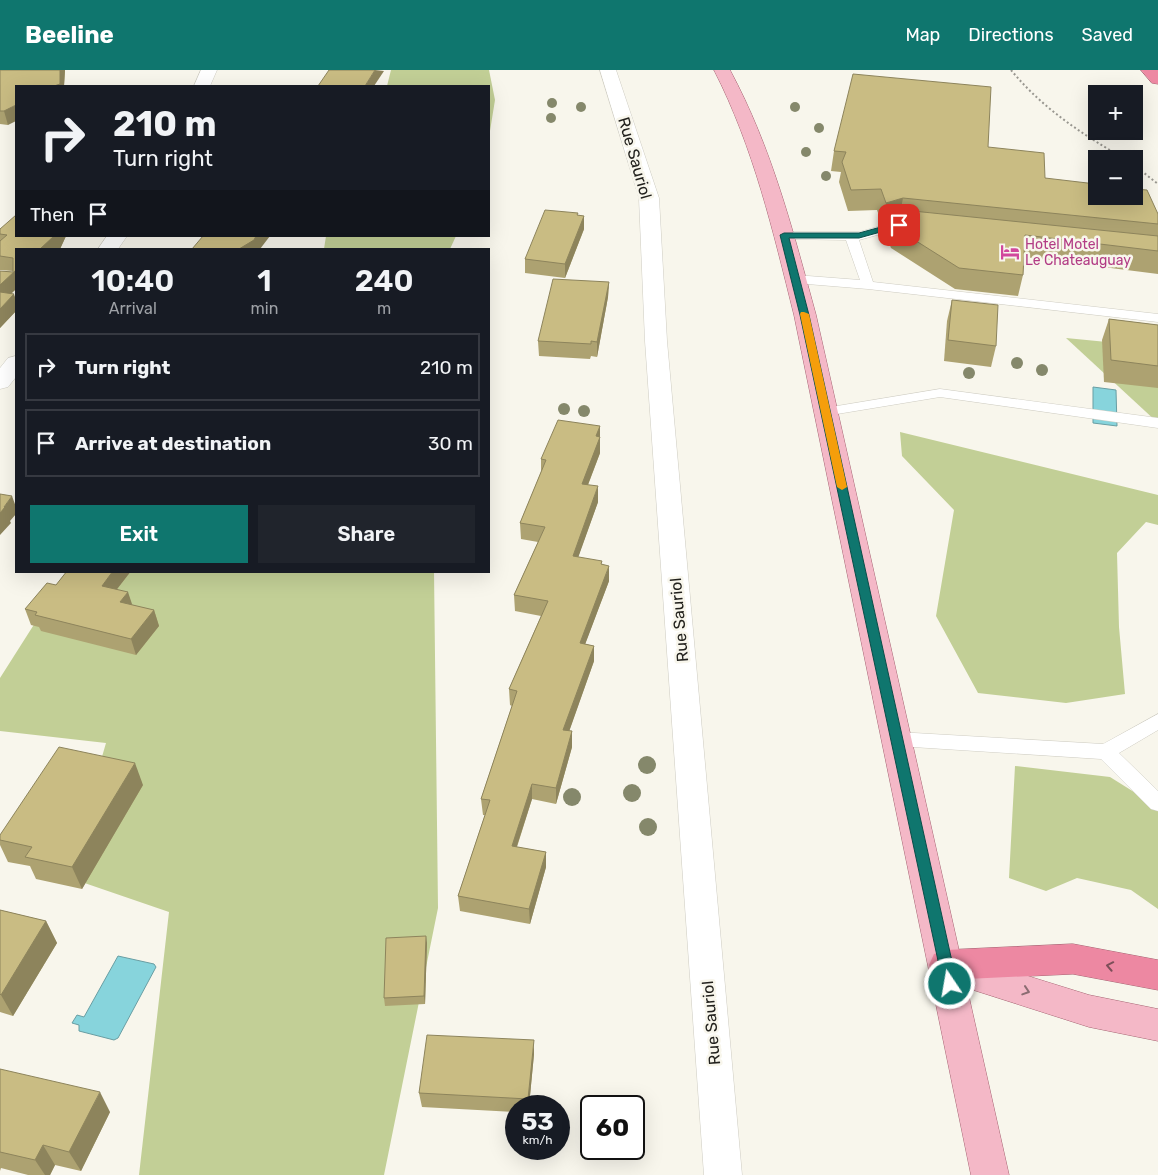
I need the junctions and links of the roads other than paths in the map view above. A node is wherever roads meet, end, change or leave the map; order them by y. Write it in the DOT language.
graph roads {
  1 [pos="209,70"];
  2 [pos="608,70"];
  3 [pos="722,70"];
  4 [pos="1149,70"];
  5 [pos="1158,79"];
  6 [pos="202,85"];
  7 [pos="922,227"];
  8 [pos="784,235"];
  9 [pos="855,236"];
  10 [pos="116,237"];
  11 [pos="888,241"];
  12 [pos="109,248"];
  13 [pos="795,279"];
  14 [pos="868,285"];
  15 [pos="1158,318"];
  16 [pos="15,364"];
  17 [pos="0,382"];
  18 [pos="825,412"];
  19 [pos="1158,423"];
  20 [pos="1158,721"];
  21 [pos="897,739"];
  22 [pos="1106,752"];
  23 [pos="1158,803"];
  24 [pos="946,965"];
  25 [pos="1158,975"];
  26 [pos="1158,1025"];
  27 [pos="723,1175"];
  28 [pos="990,1175"];
  1 -- 6 [label="street"];
  2 -- 27 [label="street, Rue Sauriol"];
  3 -- 8 [label="main road"];
  4 -- 5 [label="highway"];
  7 -- 9 [label="lane"];
  8 -- 9 [label="lane"];
  8 -- 13 [label="main road"];
  9 -- 11 [label="lane"];
  9 -- 14 [label="lane"];
  10 -- 12 [label="street"];
  13 -- 14 [label="lane"];
  13 -- 18 [label="main road"];
  14 -- 15 [label="lane"];
  16 -- 17 [label="street"];
  18 -- 19 [label="lane"];
  18 -- 21 [label="main road"];
  20 -- 22 [label="lane"];
  21 -- 22 [label="lane"];
  21 -- 24 [label="main road"];
  22 -- 23 [label="lane"];
  25 -- 24 [label="highway, one-way"];
  24 -- 26 [label="main road, one-way"];
  24 -- 28 [label="main road"];
}
